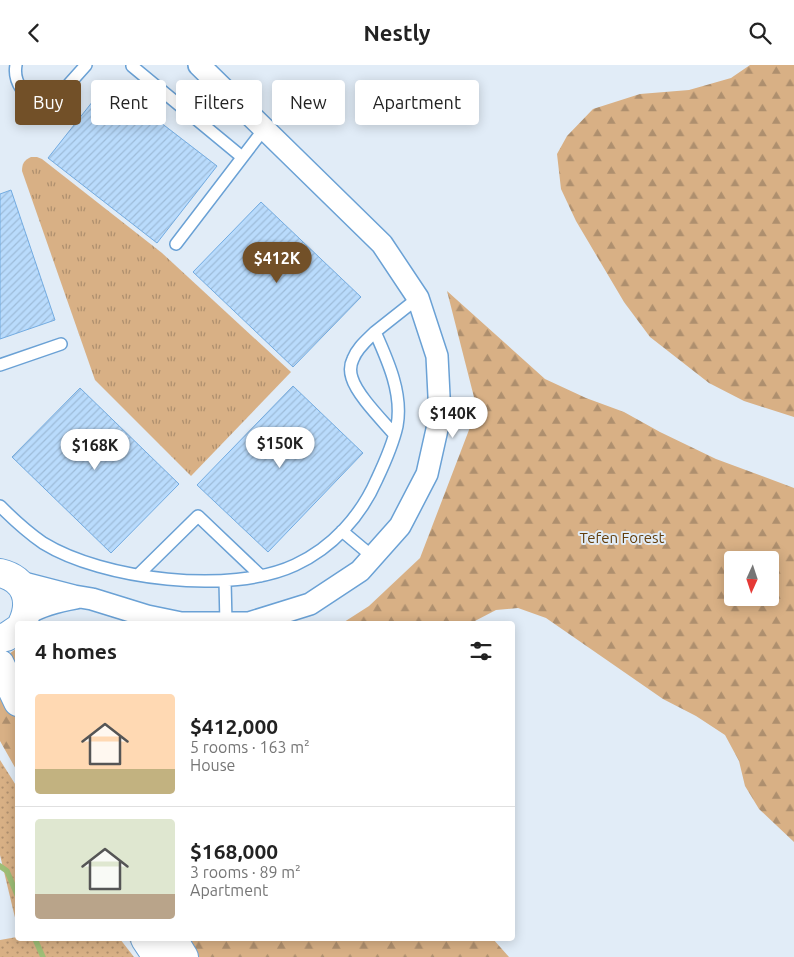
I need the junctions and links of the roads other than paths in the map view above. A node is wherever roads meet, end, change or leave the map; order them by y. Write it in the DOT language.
graph roads {
  1 [pos="16,65"];
  2 [pos="86,65"];
  3 [pos="199,65"];
  4 [pos="132,66"];
  5 [pos="264,129"];
  6 [pos="242,157"];
  7 [pos="176,244"];
  8 [pos="418,298"];
  9 [pos="375,332"];
  10 [pos="61,344"];
  11 [pos="0,365"];
  12 [pos="394,434"];
  13 [pos="0,506"];
  14 [pos="342,531"];
  15 [pos="373,557"];
  16 [pos="138,575"];
  17 [pos="261,576"];
  18 [pos="8,577"];
  19 [pos="225,581"];
  20 [pos="82,597"];
  21 [pos="22,621"];
  22 [pos="23,621"];
  23 [pos="171,621"];
  24 [pos="226,621"];
  25 [pos="255,621"];
  26 [pos="15,629"];
  27 [pos="0,638"];
  28 [pos="0,664"];
  29 [pos="15,696"];
  30 [pos="146,941"];
  31 [pos="175,941"];
  32 [pos="158,957"];
  33 [pos="184,957"];
  1 -- 2 [label="lane"];
  3 -- 5 [label="street"];
  4 -- 6 [label="lane"];
  5 -- 6 [label="lane"];
  5 -- 8 [label="street"];
  6 -- 7 [label="lane"];
  8 -- 9 [label="lane"];
  8 -- 15 [label="street"];
  9 -- 12 [label="lane"];
  9 -- 12 [label="lane"];
  10 -- 11 [label="lane"];
  12 -- 14 [label="lane"];
  13 -- 16 [label="lane"];
  14 -- 15 [label="lane"];
  14 -- 17 [label="lane"];
  15 -- 25 [label="street"];
  16 -- 17 [label="lane"];
  16 -- 19 [label="lane"];
  17 -- 19 [label="lane"];
  18 -- 20 [label="street"];
  18 -- 21 [label="main road"];
  19 -- 24 [label="lane"];
  20 -- 22 [label="street"];
  20 -- 23 [label="street"];
  26 -- 27 [label="main road"];
  28 -- 29 [label="main road"];
  30 -- 32 [label="main road"];
  31 -- 33 [label="main road"];
}
